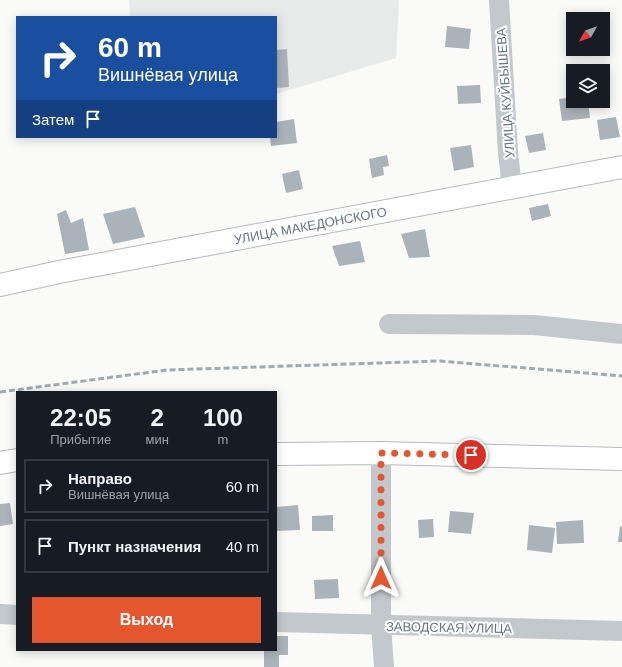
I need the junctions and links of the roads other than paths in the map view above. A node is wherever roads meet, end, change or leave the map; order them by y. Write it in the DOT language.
graph roads {
  1 [pos="499,0"];
  2 [pos="622,168"];
  3 [pos="512,187"];
  4 [pos="0,285"];
  5 [pos="389,324"];
  6 [pos="622,334"];
  7 [pos="381,453"];
  8 [pos="277,454"];
  9 [pos="622,459"];
  10 [pos="16,460"];
  11 [pos="0,463"];
  12 [pos="0,614"];
  13 [pos="16,615"];
  14 [pos="277,622"];
  15 [pos="381,625"];
  16 [pos="622,631"];
  17 [pos="384,667"];
  1 -- 3 [label="street, УЛИЦА КУЙБЫШЕВА"];
  2 -- 3 [label="main road, УЛИЦА МАКЕДОНСКОГО"];
  3 -- 4 [label="main road, УЛИЦА МАКЕДОНСКОГО"];
  5 -- 6 [label="street"];
  7 -- 8 [label="main road"];
  7 -- 9 [label="main road"];
  7 -- 15 [label="street"];
  10 -- 11 [label="main road"];
  12 -- 13 [label="street"];
  14 -- 15 [label="street, ЗАВОДСКАЯ УЛИЦА"];
  15 -- 16 [label="street, ЗАВОДСКАЯ УЛИЦА"];
  15 -- 17 [label="street"];
}
